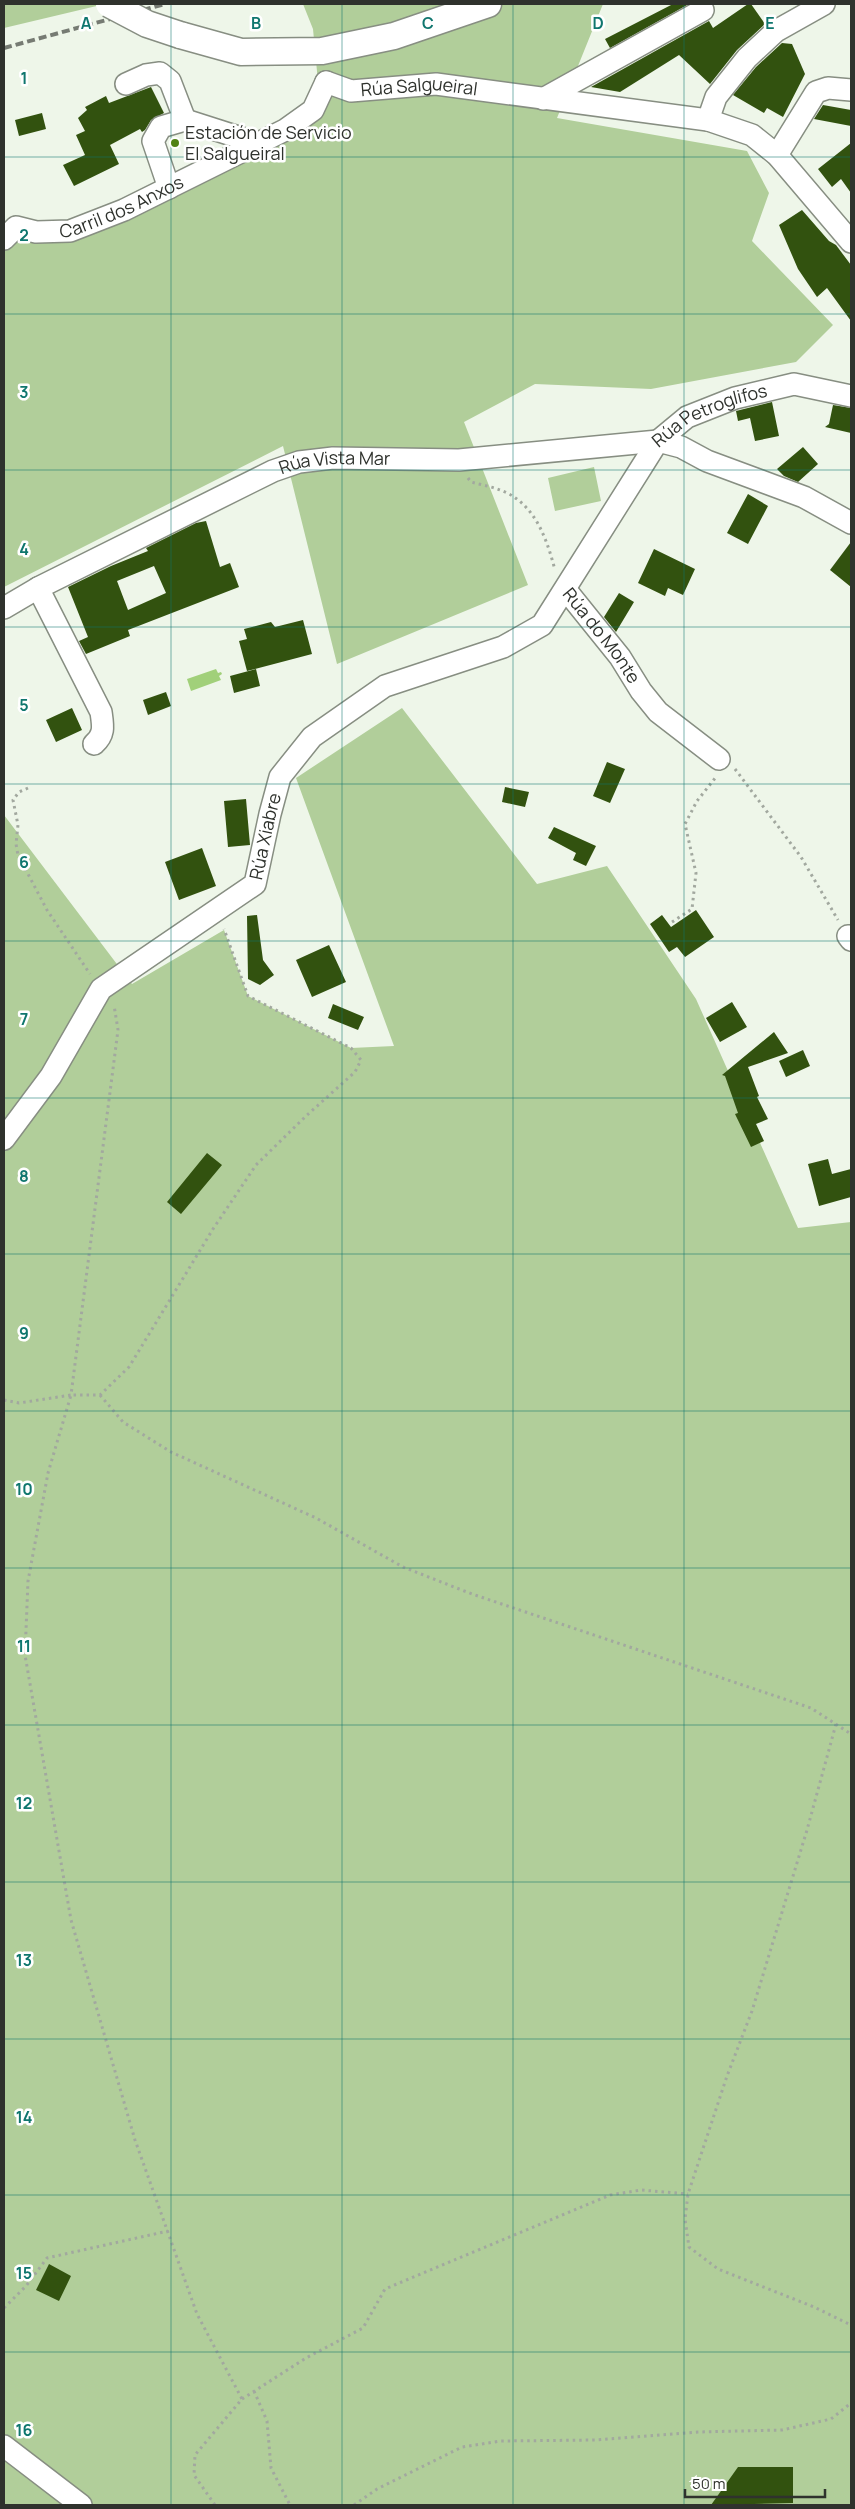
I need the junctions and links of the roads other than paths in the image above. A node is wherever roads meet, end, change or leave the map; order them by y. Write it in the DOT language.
graph roads {
  1 [pos="109,4"];
  2 [pos="488,4"];
  3 [pos="824,4"];
  4 [pos="703,10"];
  5 [pos="322,51"];
  6 [pos="326,82"];
  7 [pos="126,84"];
  8 [pos="851,90"];
  9 [pos="543,99"];
  10 [pos="186,120"];
  11 [pos="708,120"];
  12 [pos="257,143"];
  13 [pos="777,155"];
  14 [pos="169,188"];
  15 [pos="850,238"];
  16 [pos="4,239"];
  17 [pos="851,396"];
  18 [pos="658,441"];
  19 [pos="851,523"];
  20 [pos="38,588"];
  21 [pos="566,590"];
  22 [pos="4,608"];
  23 [pos="94,744"];
  24 [pos="719,759"];
  25 [pos="4,1139"];
  26 [pos="4,2446"];
  27 [pos="81,2505"];
  1 -- 5 [label="main road, bridge"];
  2 -- 5 [label="main road"];
  3 -- 11 [label="street"];
  4 -- 9 [label="street"];
  5 -- 6 [label="street"];
  6 -- 9 [label="street, Rúa Salgueiral"];
  6 -- 12 [label="street, Carril dos Anxos"];
  7 -- 10 [label="street"];
  8 -- 13 [label="street"];
  9 -- 11 [label="street, Rúa Salgueiral"];
  10 -- 12 [label="street"];
  10 -- 14 [label="street"];
  11 -- 13 [label="street, Rúa Salgueiral"];
  12 -- 14 [label="street, Carril dos Anxos"];
  13 -- 15 [label="street, Rúa Salgueiral"];
  14 -- 16 [label="street, Carril dos Anxos"];
  17 -- 18 [label="street, Rúa Petroglifos"];
  18 -- 19 [label="street, Rúa Petroglifos"];
  18 -- 20 [label="street, Rúa Vista Mar"];
  18 -- 21 [label="street, Rúa do Monte"];
  20 -- 22 [label="street, Rúa Vista Mar"];
  20 -- 23 [label="street"];
  21 -- 24 [label="street, Rúa do Monte"];
  21 -- 25 [label="street, Rúa Xiabre"];
  26 -- 27 [label="street"];
}
